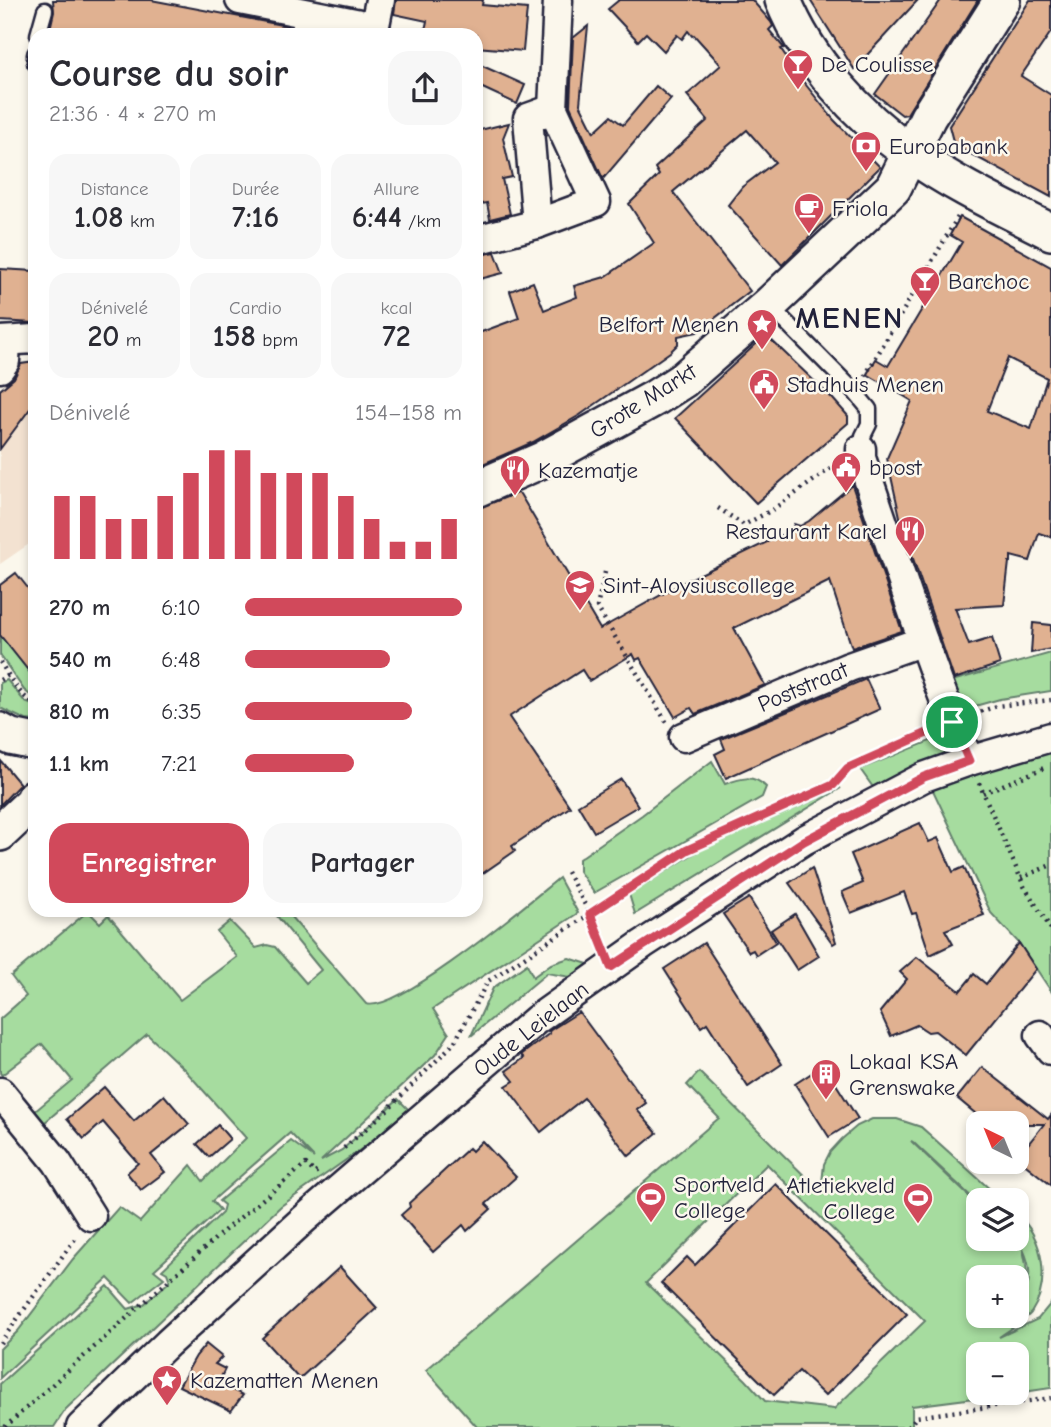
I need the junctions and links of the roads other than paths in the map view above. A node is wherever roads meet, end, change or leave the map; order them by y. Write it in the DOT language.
graph roads {
  1 [pos="240,0"];
  2 [pos="558,0"];
  3 [pos="783,0"];
  4 [pos="1002,0"];
  5 [pos="44,10"];
  6 [pos="376,21"];
  7 [pos="301,24"];
  8 [pos="40,28"];
  9 [pos="553,109"];
  10 [pos="911,154"];
  11 [pos="537,225"];
  12 [pos="1051,232"];
  13 [pos="483,238"];
  14 [pos="769,304"];
  15 [pos="28,341"];
  16 [pos="2,350"];
  17 [pos="861,453"];
  18 [pos="483,486"];
  19 [pos="923,641"];
  20 [pos="15,737"];
  21 [pos="684,737"];
  22 [pos="1051,737"];
  23 [pos="28,751"];
  24 [pos="969,761"];
  25 [pos="28,806"];
  26 [pos="0,833"];
  27 [pos="0,1092"];
  28 [pos="91,1216"];
  29 [pos="81,1427"];
  1 -- 7 [label="street"];
  2 -- 9 [label="street"];
  3 -- 10 [label="street"];
  4 -- 10 [label="street, Grote Markt"];
  5 -- 8 [label="lane"];
  6 -- 7 [label="street"];
  9 -- 11 [label="street"];
  9 -- 11 [label="street"];
  10 -- 12 [label="street"];
  10 -- 14 [label="street, Grote Markt"];
  11 -- 13 [label="street"];
  14 -- 17 [label="lane"];
  14 -- 18 [label="street, Grote Markt"];
  15 -- 16 [label="street"];
  17 -- 19 [label="street"];
  19 -- 21 [label="street, Poststraat"];
  19 -- 24 [label="street"];
  20 -- 23 [label="street"];
  22 -- 24 [label="street, Oude Leielaan"];
  24 -- 29 [label="street, Oude Leielaan"];
  25 -- 26 [label="street"];
  27 -- 28 [label="street"];
}
